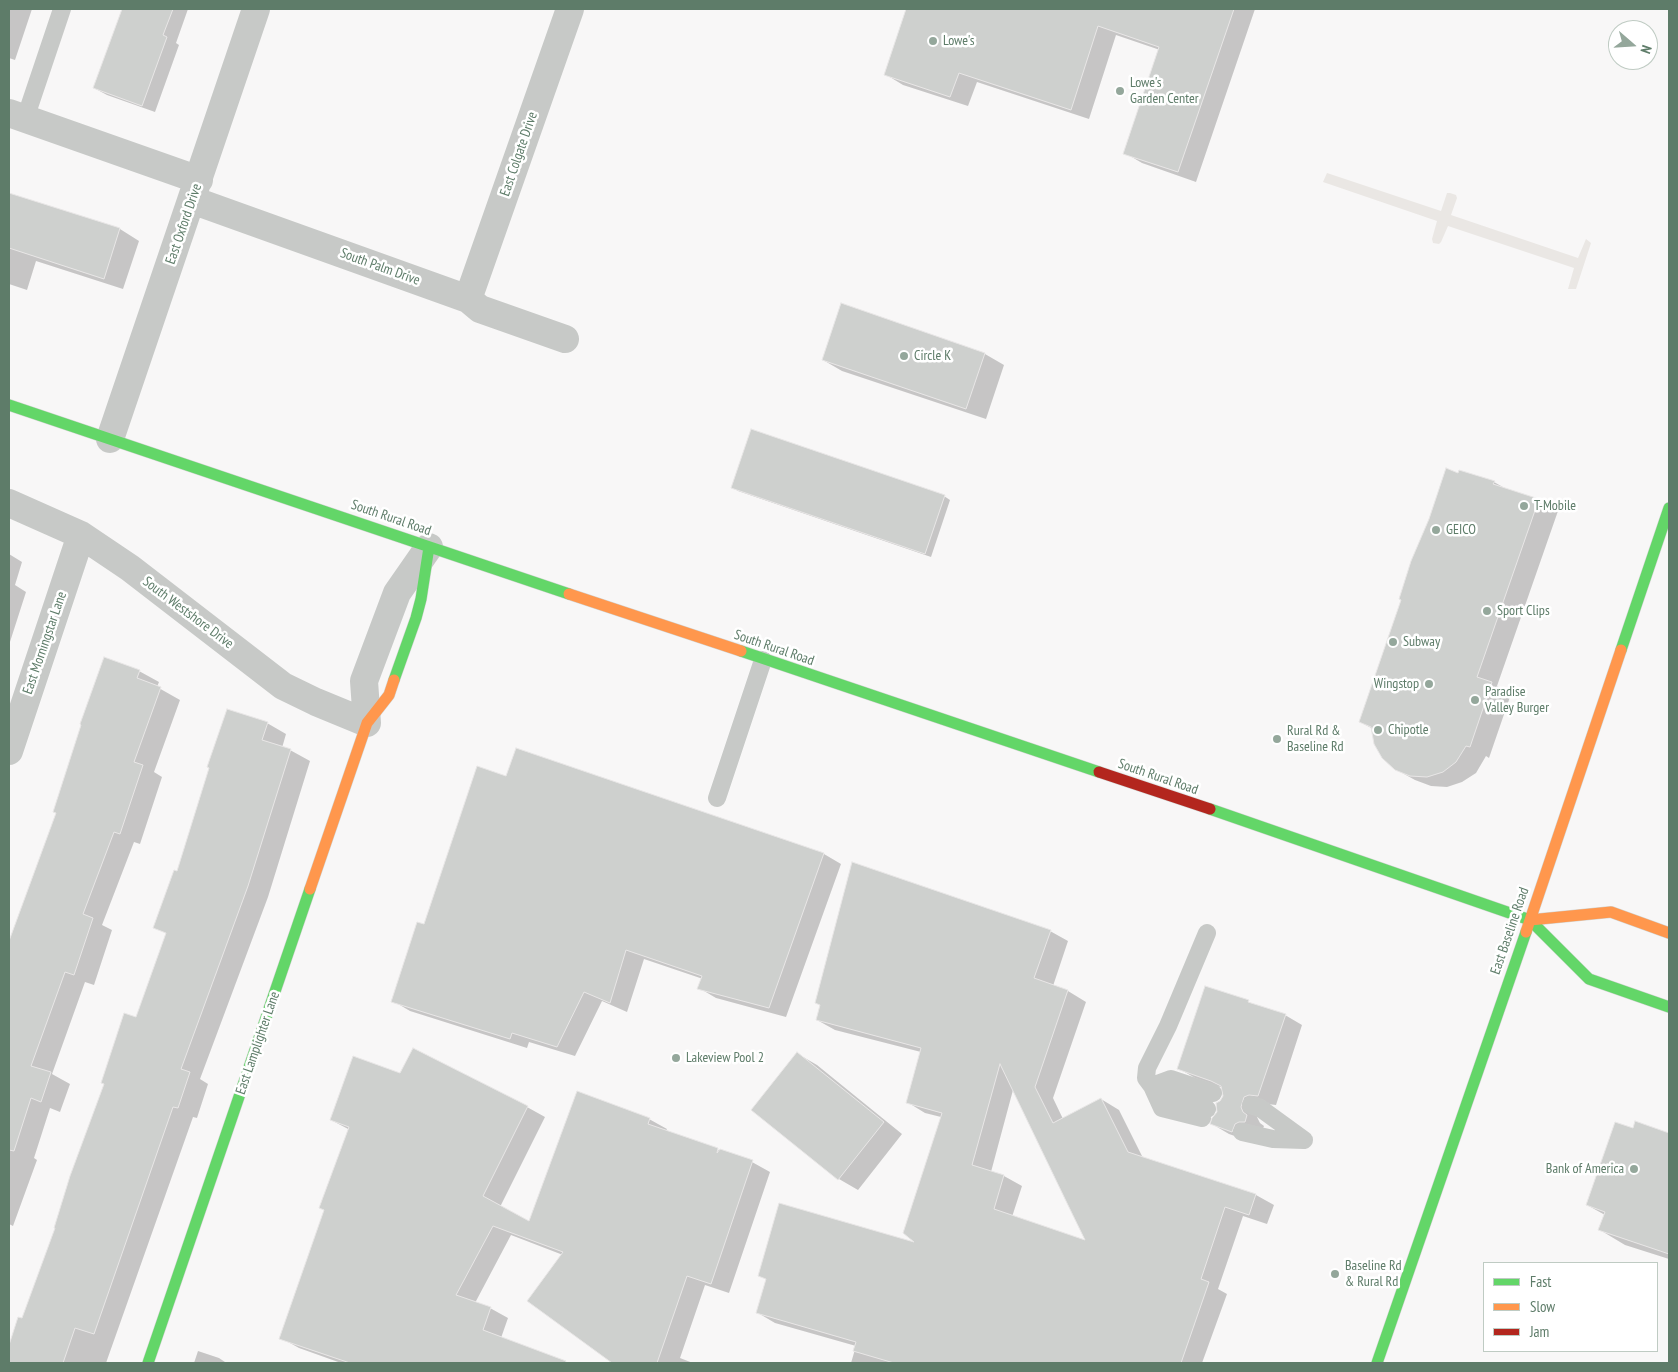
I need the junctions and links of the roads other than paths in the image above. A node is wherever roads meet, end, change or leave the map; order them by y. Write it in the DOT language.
graph roads {
  1 [pos="62,9"];
  2 [pos="256,9"];
  3 [pos="570,9"];
  4 [pos="17,116"];
  5 [pos="196,190"];
  6 [pos="468,298"];
  7 [pos="565,339"];
  8 [pos="9,405"];
  9 [pos="110,439"];
  10 [pos="9,503"];
  11 [pos="1669,508"];
  12 [pos="81,535"];
  13 [pos="429,547"];
  14 [pos="763,660"];
  15 [pos="367,723"];
  16 [pos="9,751"];
  17 [pos="717,798"];
  18 [pos="1530,920"];
  19 [pos="1669,932"];
  20 [pos="1206,933"];
  21 [pos="1669,1007"];
  22 [pos="1152,1086"];
  23 [pos="1304,1140"];
  24 [pos="148,1363"];
  25 [pos="1377,1363"];
  1 -- 4 [label="lane"];
  2 -- 5 [label="street, East Oxford Drive"];
  3 -- 6 [label="street, East Colgate Drive"];
  4 -- 5 [label="street, South Palm Drive"];
  5 -- 6 [label="street, South Palm Drive"];
  5 -- 9 [label="street, East Oxford Drive"];
  6 -- 7 [label="street, South Palm Drive"];
  8 -- 9 [label="main road, South Rural Road"];
  9 -- 13 [label="main road, South Rural Road"];
  10 -- 12 [label="street, South Westshore Drive"];
  11 -- 18 [label="main road, East Baseline Road"];
  12 -- 15 [label="street, South Westshore Drive"];
  12 -- 16 [label="street, East Morningstar Lane"];
  13 -- 14 [label="main road, South Rural Road"];
  13 -- 15 [label="street, East Lamplighter Lane"];
  14 -- 17 [label="lane"];
  14 -- 18 [label="main road, South Rural Road"];
  15 -- 24 [label="main road, East Lamplighter Lane"];
  18 -- 19 [label="main road, South Rural Road"];
  18 -- 21 [label="main road, South Rural Road"];
  18 -- 25 [label="main road, East Baseline Road"];
  20 -- 22 [label="lane"];
  22 -- 22 [label="lane"];
  23 -- 23 [label="lane"];
}
